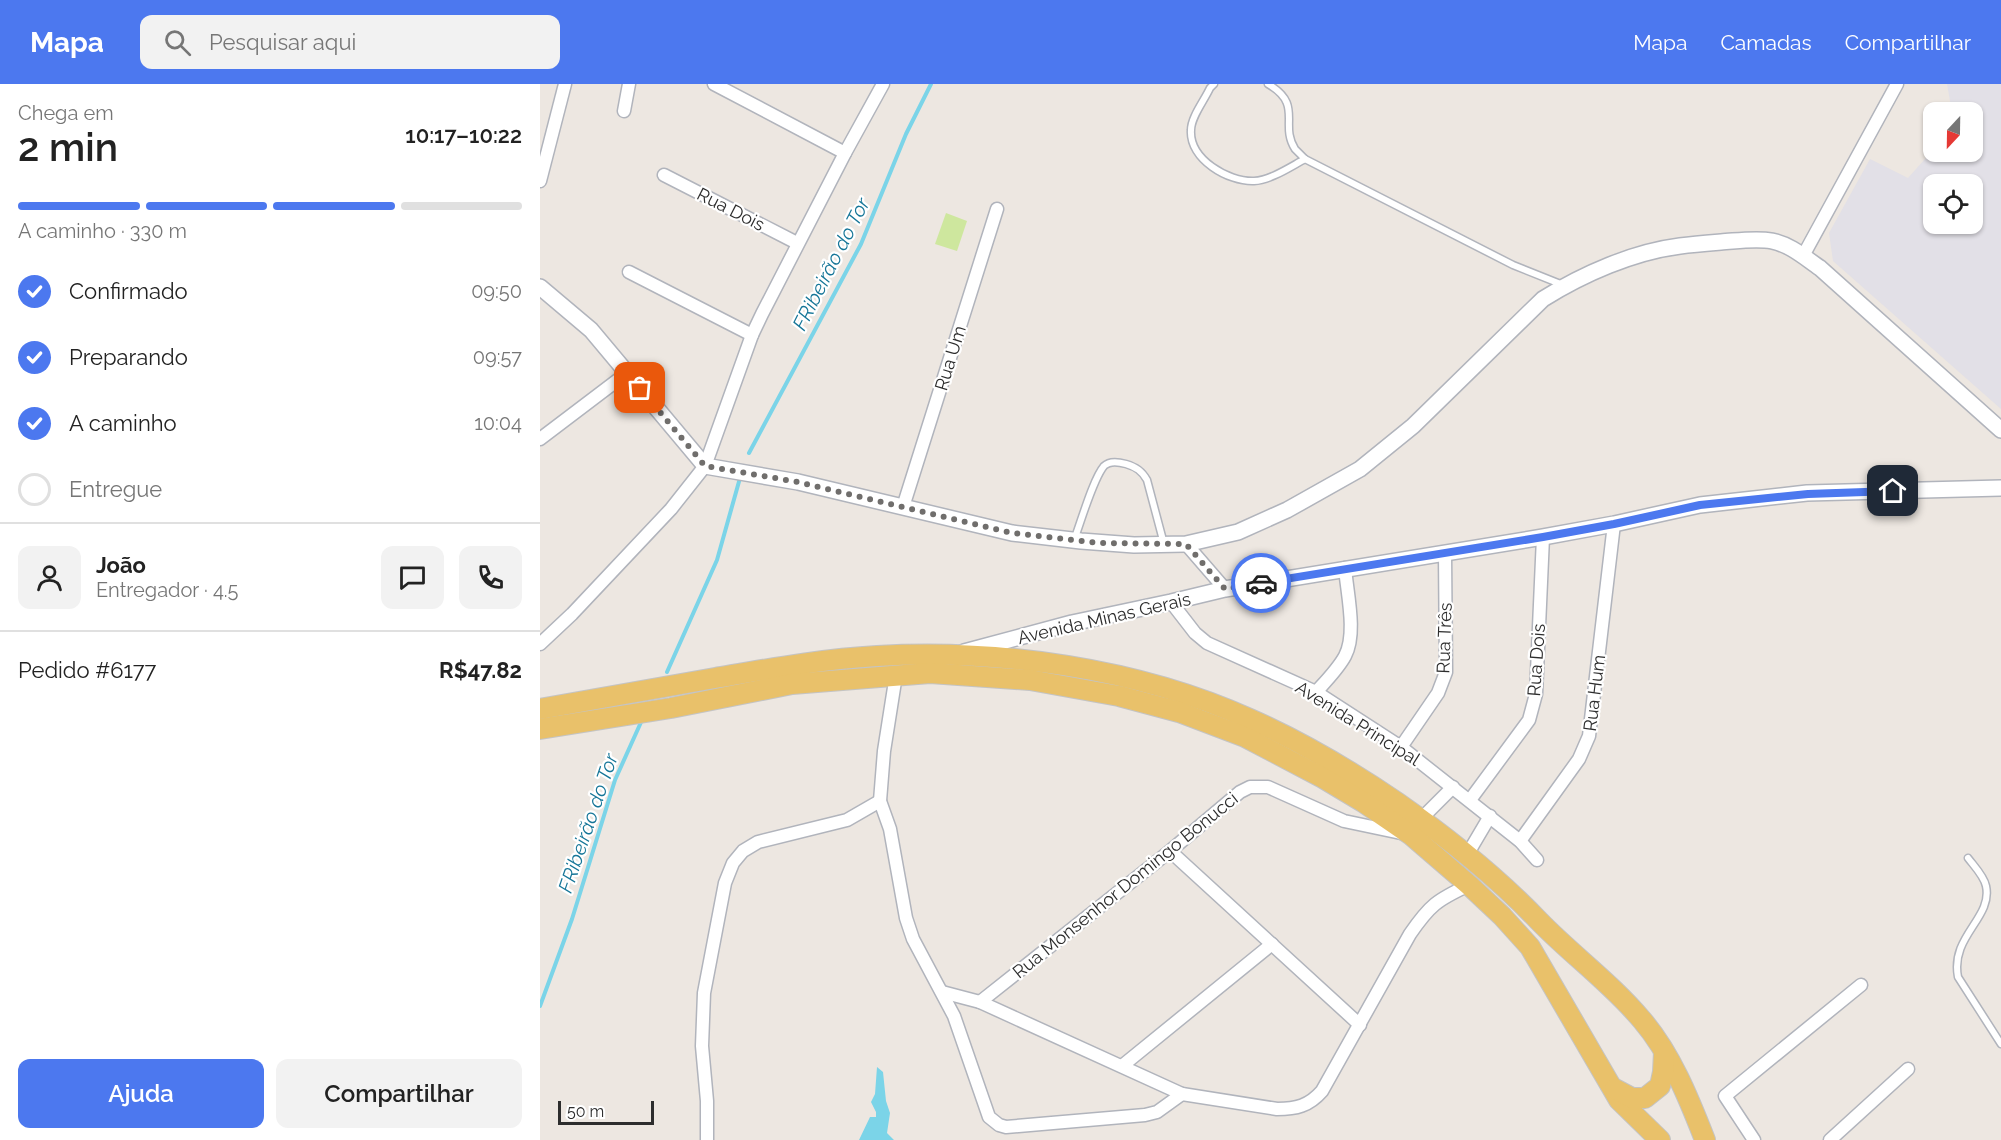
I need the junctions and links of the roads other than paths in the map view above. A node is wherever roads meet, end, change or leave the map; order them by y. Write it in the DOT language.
graph roads {
  1 [pos="565,84"];
  2 [pos="629,84"];
  3 [pos="714,84"];
  4 [pos="883,84"];
  5 [pos="1214,84"];
  6 [pos="1268,84"];
  7 [pos="1897,84"];
  8 [pos="624,111"];
  9 [pos="845,153"];
  10 [pos="1305,159"];
  11 [pos="664,176"];
  12 [pos="540,182"];
  13 [pos="997,209"];
  14 [pos="798,243"];
  15 [pos="1799,252"];
  16 [pos="628,272"];
  17 [pos="1564,286"];
  18 [pos="540,287"];
  19 [pos="752,335"];
  20 [pos="627,373"];
  21 [pos="2001,430"];
  22 [pos="540,439"];
  23 [pos="705,466"];
  24 [pos="2001,488"];
  25 [pos="903,507"];
  26 [pos="1614,524"];
  27 [pos="1543,537"];
  28 [pos="1074,540"];
  29 [pos="1164,544"];
  30 [pos="1186,544"];
  31 [pos="1445,553"];
  32 [pos="1345,568"];
  33 [pos="1225,589"];
  34 [pos="1172,602"];
  35 [pos="540,644"];
  36 [pos="955,655"];
  37 [pos="896,675"];
  38 [pos="1316,692"];
  39 [pos="540,709"];
  40 [pos="540,729"];
  41 [pos="1401,747"];
  42 [pos="1453,787"];
  43 [pos="1470,800"];
  44 [pos="880,801"];
  45 [pos="1490,816"];
  46 [pos="1416,827"];
  47 [pos="1520,841"];
  48 [pos="1170,851"];
  49 [pos="1467,855"];
  50 [pos="1968,858"];
  51 [pos="1537,860"];
  52 [pos="1469,885"];
  53 [pos="1272,944"];
  54 [pos="1861,985"];
  55 [pos="942,992"];
  56 [pos="980,1002"];
  57 [pos="1360,1025"];
  58 [pos="2001,1044"];
  59 [pos="1664,1052"];
  60 [pos="1122,1066"];
  61 [pos="1908,1069"];
  62 [pos="1613,1088"];
  63 [pos="1182,1094"];
  64 [pos="707,1140"];
  65 [pos="1659,1140"];
  66 [pos="1705,1140"];
  67 [pos="1754,1140"];
  68 [pos="1830,1140"];
  1 -- 12 [label="street"];
  2 -- 8 [label="street"];
  3 -- 9 [label="street"];
  4 -- 9 [label="street"];
  5 -- 10 [label="lane"];
  6 -- 10 [label="lane"];
  7 -- 15 [label="street"];
  9 -- 14 [label="street"];
  10 -- 17 [label="lane"];
  11 -- 14 [label="street, Rua Dois"];
  13 -- 25 [label="street, Rua Um"];
  14 -- 19 [label="street"];
  15 -- 17 [label="street"];
  15 -- 21 [label="street"];
  16 -- 19 [label="street"];
  17 -- 30 [label="street"];
  18 -- 20 [label="street"];
  19 -- 23 [label="street"];
  20 -- 22 [label="street"];
  20 -- 23 [label="street"];
  23 -- 25 [label="street"];
  23 -- 35 [label="street"];
  24 -- 26 [label="street, Avenida Minas Gerais"];
  25 -- 28 [label="street"];
  26 -- 27 [label="street, Avenida Minas Gerais"];
  26 -- 47 [label="street, Rua Hum"];
  27 -- 31 [label="street, Avenida Minas Gerais"];
  27 -- 43 [label="street, Rua Dois"];
  28 -- 29 [label="street"];
  28 -- 29 [label="lane"];
  29 -- 30 [label="street"];
  30 -- 33 [label="street"];
  31 -- 32 [label="street, Avenida Minas Gerais"];
  31 -- 41 [label="street, Rua Três"];
  32 -- 33 [label="street, Avenida Minas Gerais"];
  32 -- 38 [label="street"];
  33 -- 34 [label="street, Avenida Minas Gerais"];
  34 -- 36 [label="street, Avenida Minas Gerais"];
  34 -- 38 [label="street, Avenida Principal"];
  36 -- 39 [label="main road"];
  36 -- 46 [label="main road"];
  37 -- 40 [label="main road"];
  37 -- 44 [label="street"];
  37 -- 46 [label="main road"];
  38 -- 41 [label="street, Avenida Principal"];
  41 -- 42 [label="street, Avenida Principal"];
  42 -- 43 [label="street, Avenida Principal"];
  42 -- 46 [label="street"];
  43 -- 45 [label="street, Avenida Principal"];
  44 -- 55 [label="street"];
  44 -- 64 [label="street"];
  45 -- 47 [label="street, Avenida Principal"];
  45 -- 49 [label="street"];
  46 -- 48 [label="street, Rua Monsenhor Domingo Bonucci"];
  46 -- 49 [label="main road"];
  46 -- 52 [label="main road"];
  47 -- 51 [label="street, Avenida Principal"];
  48 -- 53 [label="street"];
  48 -- 56 [label="street, Rua Monsenhor Domingo Bonucci"];
  49 -- 59 [label="main road"];
  50 -- 58 [label="lane"];
  52 -- 57 [label="street"];
  52 -- 62 [label="main road"];
  53 -- 57 [label="street"];
  53 -- 60 [label="street"];
  54 -- 67 [label="street"];
  55 -- 56 [label="street"];
  55 -- 63 [label="street"];
  56 -- 60 [label="street"];
  57 -- 63 [label="street"];
  59 -- 62 [label="main road"];
  59 -- 66 [label="main road"];
  60 -- 63 [label="street"];
  61 -- 68 [label="street"];
  62 -- 65 [label="main road"];
}
